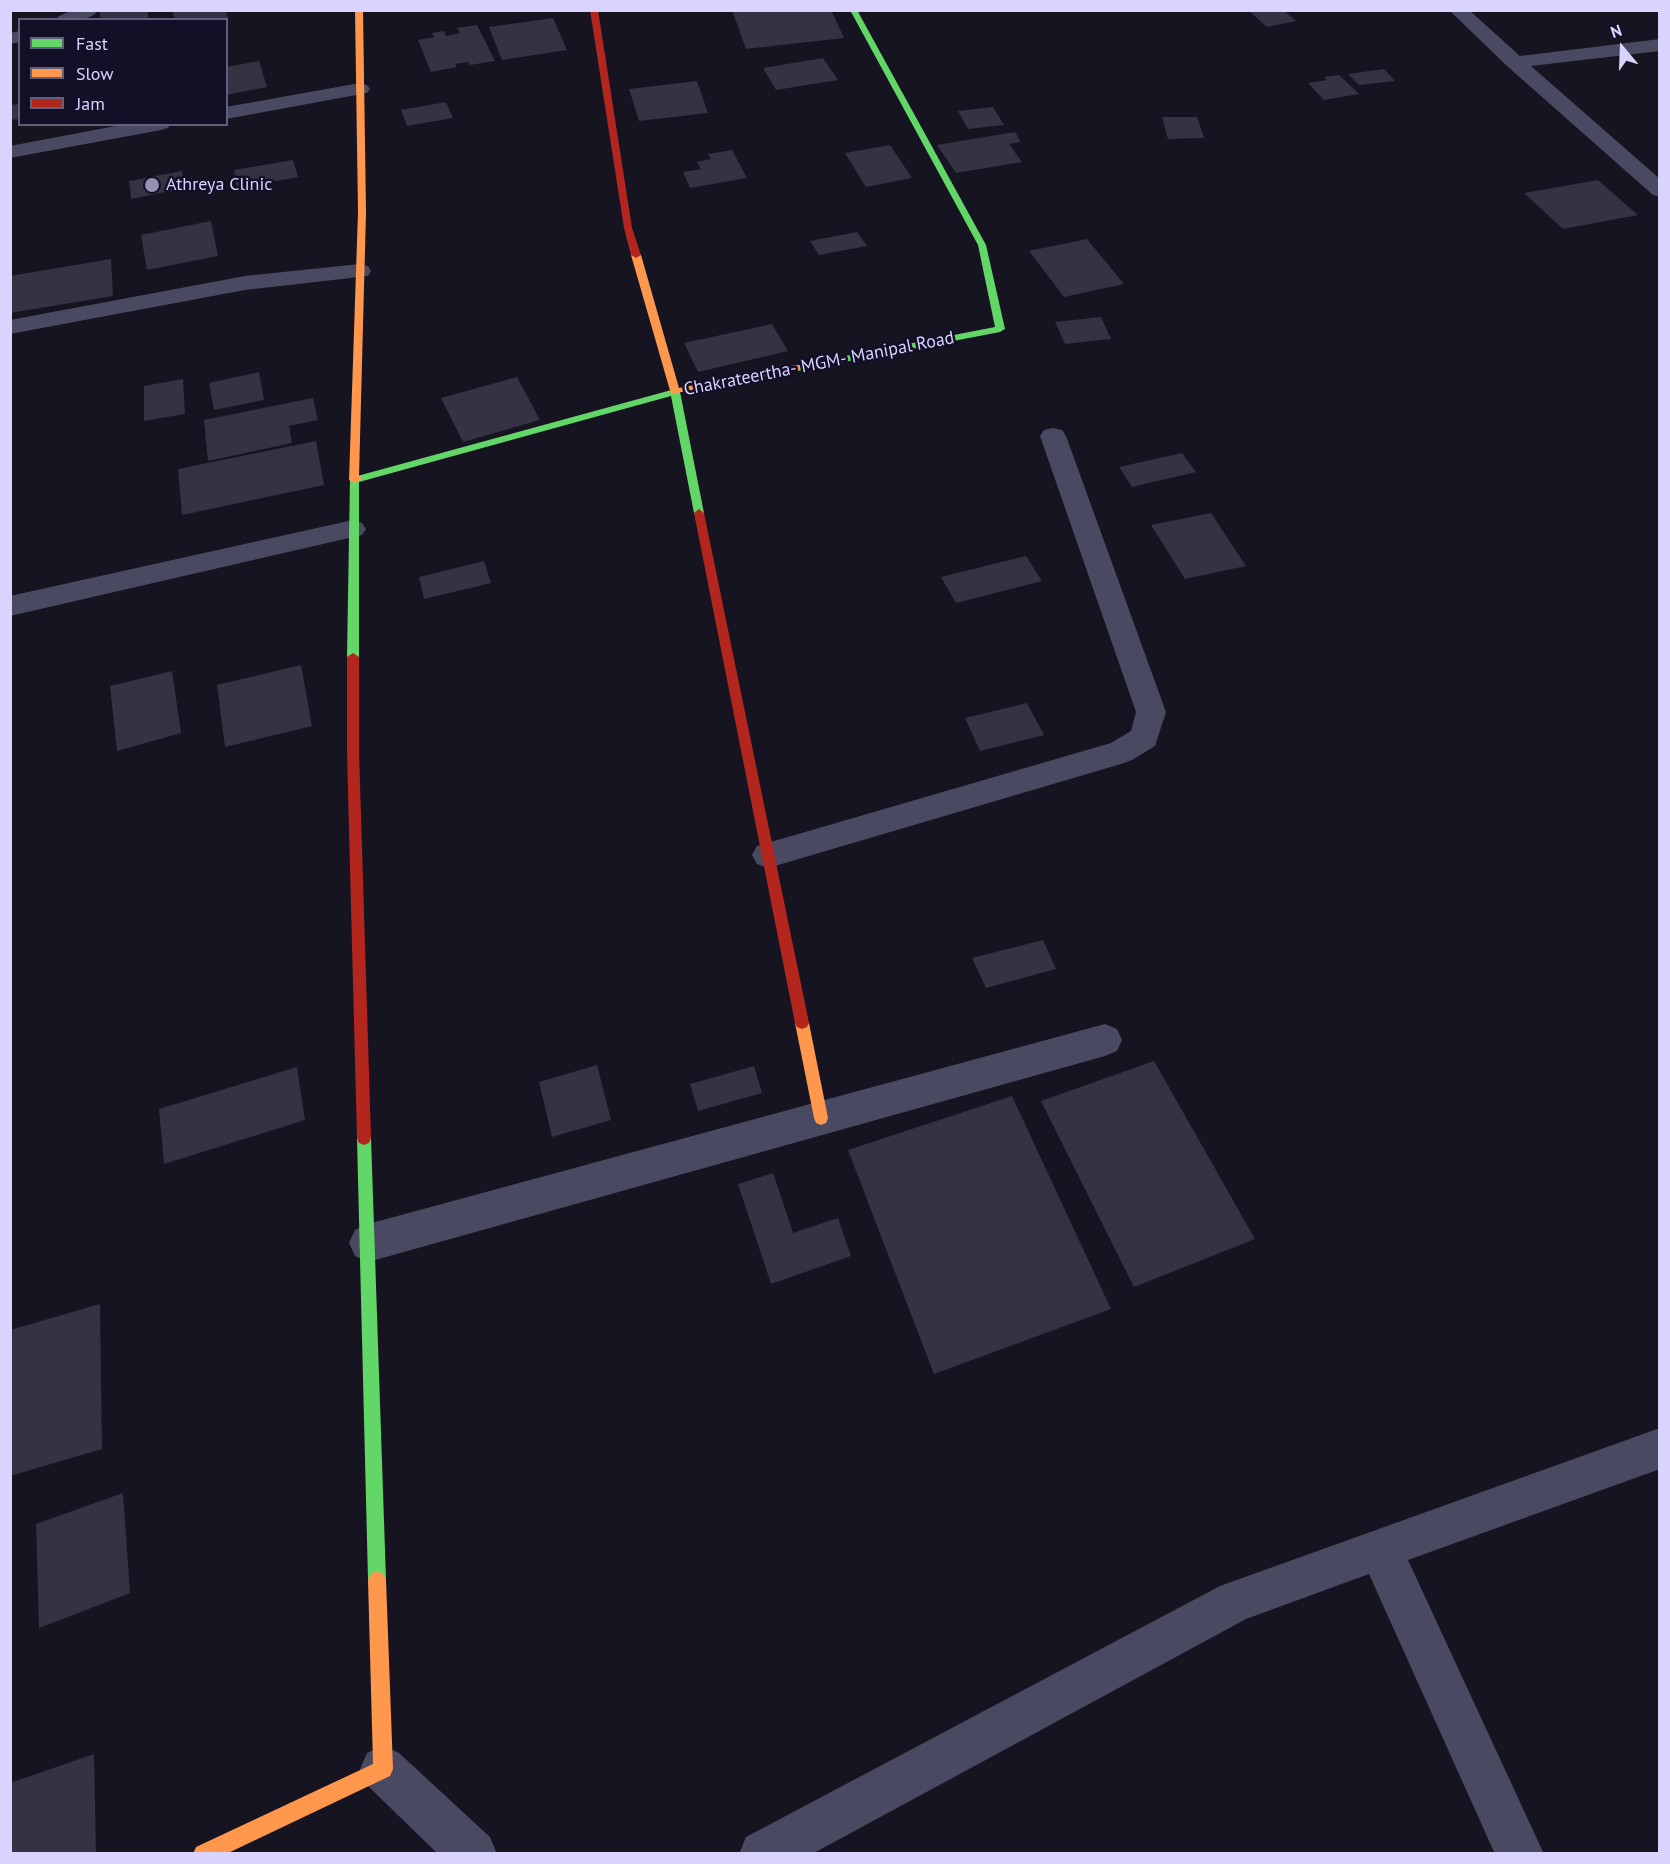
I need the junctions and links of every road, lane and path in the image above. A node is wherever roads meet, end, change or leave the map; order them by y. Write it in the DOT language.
graph roads {
  1 [pos="90,10"];
  2 [pos="359,10"];
  3 [pos="594,10"];
  4 [pos="853,10"];
  5 [pos="1458,10"];
  6 [pos="70,18"];
  7 [pos="1659,45"];
  8 [pos="1514,62"];
  9 [pos="360,89"];
  10 [pos="228,113"];
  11 [pos="150,126"];
  12 [pos="10,152"];
  13 [pos="1659,191"];
  14 [pos="360,271"];
  15 [pos="10,327"];
  16 [pos="675,392"];
  17 [pos="1053,435"];
  18 [pos="354,480"];
  19 [pos="353,529"];
  20 [pos="10,606"];
  21 [pos="768,855"];
  22 [pos="1105,1040"];
  23 [pos="821,1118"];
  24 [pos="368,1243"];
  25 [pos="1659,1448"];
  26 [pos="1380,1549"];
  27 [pos="383,1769"];
  28 [pos="203,1854"];
  29 [pos="473,1854"];
  30 [pos="763,1854"];
  31 [pos="1520,1854"];
  1 -- 6 [label="street"];
  2 -- 9 [label="street"];
  3 -- 16 [label="street, Chakrateertha- MGM- Manipal Road"];
  4 -- 16 [label="street, Chakrateertha- MGM- Manipal Road"];
  5 -- 8 [label="street"];
  7 -- 8 [label="street"];
  8 -- 13 [label="street"];
  9 -- 10 [label="street"];
  9 -- 14 [label="street"];
  11 -- 12 [label="street"];
  14 -- 15 [label="street"];
  14 -- 18 [label="street"];
  16 -- 18 [label="street"];
  16 -- 21 [label="street"];
  17 -- 21 [label="street"];
  18 -- 19 [label="street"];
  19 -- 20 [label="street"];
  19 -- 24 [label="street"];
  21 -- 23 [label="street"];
  22 -- 23 [label="street"];
  23 -- 24 [label="street"];
  24 -- 27 [label="street"];
  25 -- 26 [label="street"];
  26 -- 30 [label="street"];
  26 -- 31 [label="street"];
  27 -- 28 [label="street"];
  27 -- 29 [label="street"];
}
